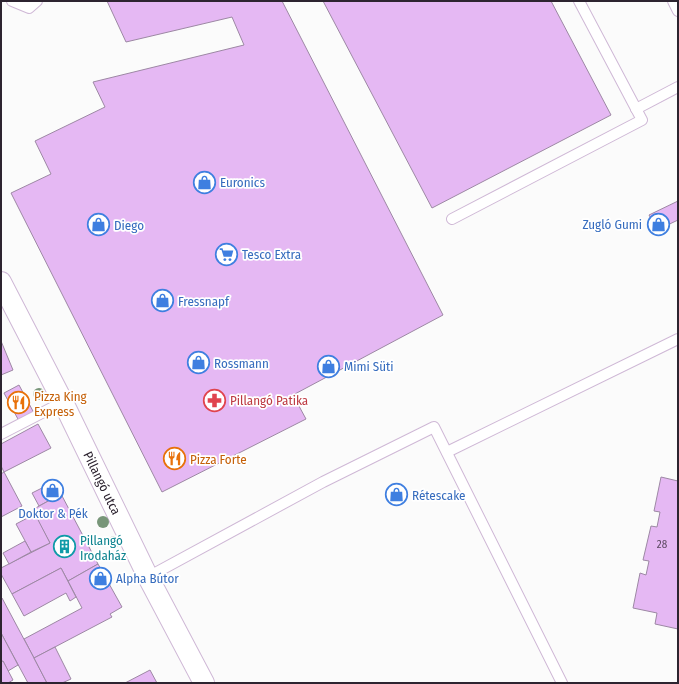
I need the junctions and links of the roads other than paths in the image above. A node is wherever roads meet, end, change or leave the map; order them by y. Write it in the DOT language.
graph roads {
  1 [pos="12,1"];
  2 [pos="37,1"];
  3 [pos="579,1"];
  4 [pos="673,1"];
  5 [pos="678,11"];
  6 [pos="678,88"];
  7 [pos="636,109"];
  8 [pos="452,219"];
  9 [pos="2,286"];
  10 [pos="678,339"];
  11 [pos="63,402"];
  12 [pos="1,434"];
  13 [pos="447,452"];
  14 [pos="148,577"];
  15 [pos="204,683"];
  16 [pos="562,683"];
  1 -- 2 [label="lane"];
  3 -- 7 [label="lane"];
  4 -- 5 [label="lane"];
  6 -- 7 [label="lane"];
  7 -- 8 [label="lane"];
  9 -- 11 [label="street, Pillangó utca"];
  10 -- 13 [label="lane"];
  11 -- 12 [label="lane"];
  11 -- 14 [label="street, Pillangó utca"];
  13 -- 14 [label="lane"];
  13 -- 16 [label="lane"];
  14 -- 15 [label="street, Pillangó utca"];
}
